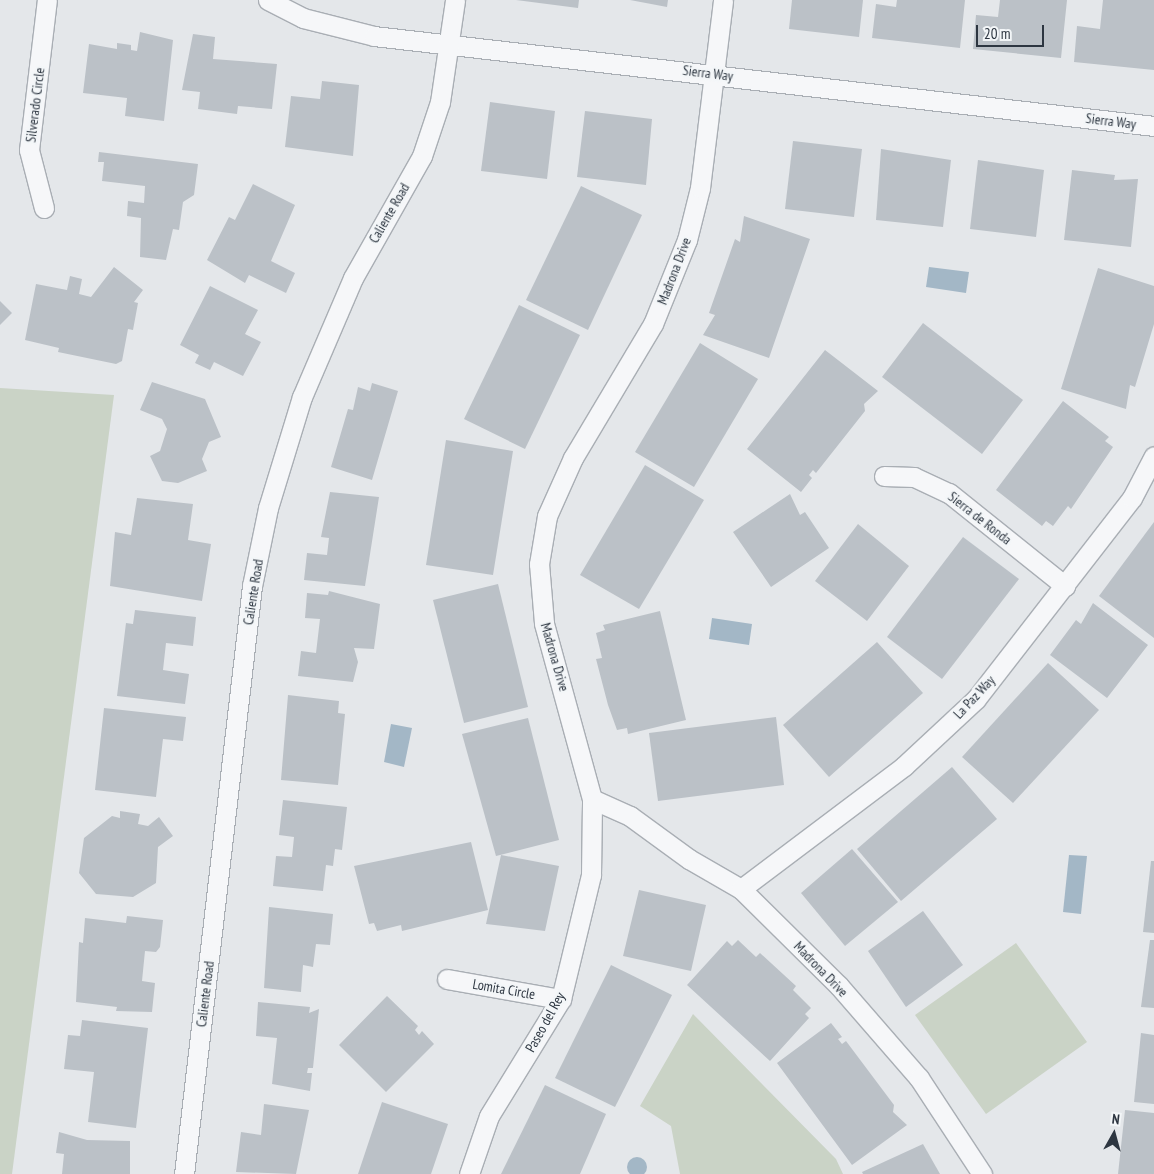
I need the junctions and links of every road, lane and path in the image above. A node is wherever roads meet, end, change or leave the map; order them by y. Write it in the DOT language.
graph roads {
  1 [pos="47,0"];
  2 [pos="268,0"];
  3 [pos="455,0"];
  4 [pos="723,0"];
  5 [pos="450,44"];
  6 [pos="714,74"];
  7 [pos="1154,126"];
  8 [pos="44,208"];
  9 [pos="1154,456"];
  10 [pos="884,476"];
  11 [pos="1065,586"];
  12 [pos="592,799"];
  13 [pos="741,889"];
  14 [pos="447,979"];
  15 [pos="561,999"];
  16 [pos="184,1174"];
  17 [pos="469,1174"];
  18 [pos="982,1174"];
  1 -- 8 [label="street, Silverado Circle"];
  2 -- 5 [label="street, Sierra Way"];
  3 -- 5 [label="street, Caliente Road"];
  4 -- 6 [label="street, Madrona Drive"];
  5 -- 6 [label="street, Sierra Way"];
  5 -- 16 [label="street, Caliente Road"];
  6 -- 7 [label="street, Sierra Way"];
  6 -- 12 [label="street, Madrona Drive"];
  9 -- 11 [label="street, La Paz Way"];
  10 -- 11 [label="street, Sierra de Ronda"];
  11 -- 13 [label="street, La Paz Way"];
  12 -- 13 [label="street, Madrona Drive"];
  12 -- 15 [label="street, Paseo del Rey"];
  13 -- 18 [label="street, Madrona Drive"];
  14 -- 15 [label="street, Lomita Circle"];
  15 -- 17 [label="street, Paseo del Rey"];
}
